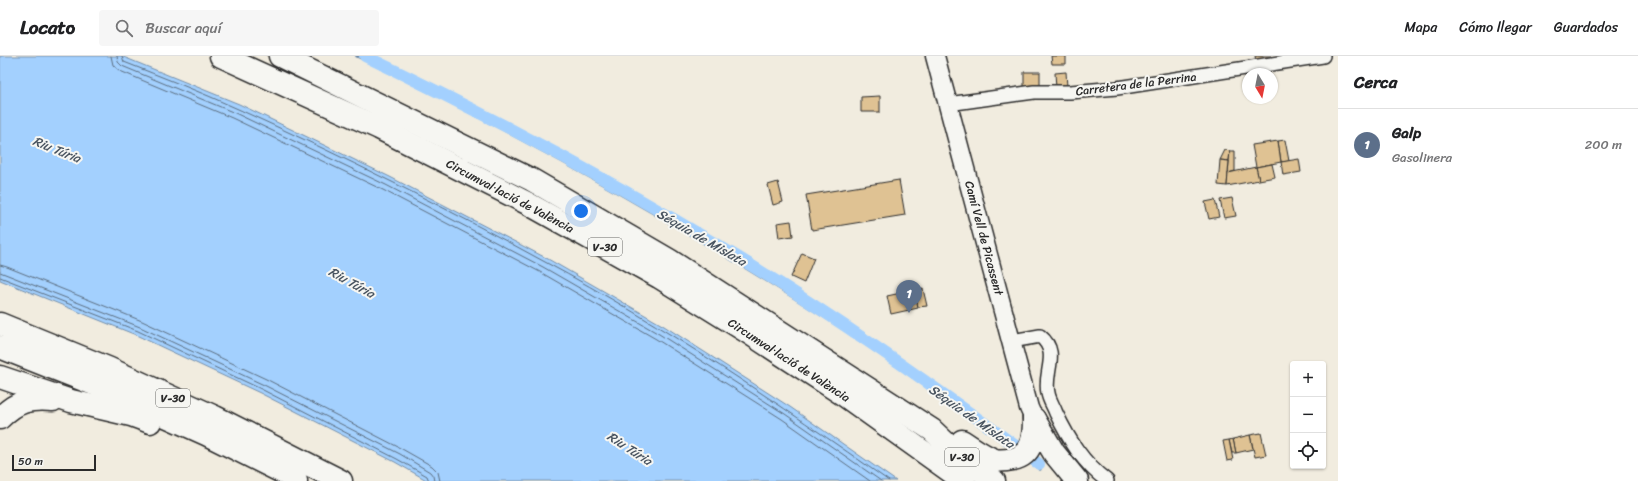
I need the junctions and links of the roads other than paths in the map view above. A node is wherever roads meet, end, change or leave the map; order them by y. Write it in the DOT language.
graph roads {
  1 [pos="221,56"];
  2 [pos="280,56"];
  3 [pos="935,56"];
  4 [pos="1323,56"];
  5 [pos="948,104"];
  6 [pos="0,324"];
  7 [pos="1011,341"];
  8 [pos="0,347"];
  9 [pos="0,378"];
  10 [pos="71,401"];
  11 [pos="0,418"];
  12 [pos="1034,419"];
  13 [pos="932,430"];
  14 [pos="281,481"];
  15 [pos="296,481"];
  16 [pos="341,481"];
  17 [pos="964,481"];
  18 [pos="994,481"];
  19 [pos="1077,481"];
  20 [pos="1107,481"];
  1 -- 17 [label="highway, Circumval·lació de València / V-30"];
  2 -- 13 [label="highway, Circumval·lació de València / V-30"];
  3 -- 5 [label="street, Camí Vell de Picassent"];
  4 -- 5 [label="street, Carretera de la Perrina"];
  5 -- 7 [label="street, Camí Vell de Picassent"];
  6 -- 16 [label="highway, V-30"];
  7 -- 12 [label="street, Camí Vell de Picassent"];
  7 -- 20 [label="street"];
  8 -- 15 [label="highway, V-30"];
  9 -- 10 [label="highway"];
  10 -- 11 [label="highway"];
  10 -- 14 [label="highway"];
  12 -- 13 [label="highway"];
  12 -- 19 [label="highway"];
  13 -- 18 [label="highway, Circumval·lació de València / V-30"];
}
